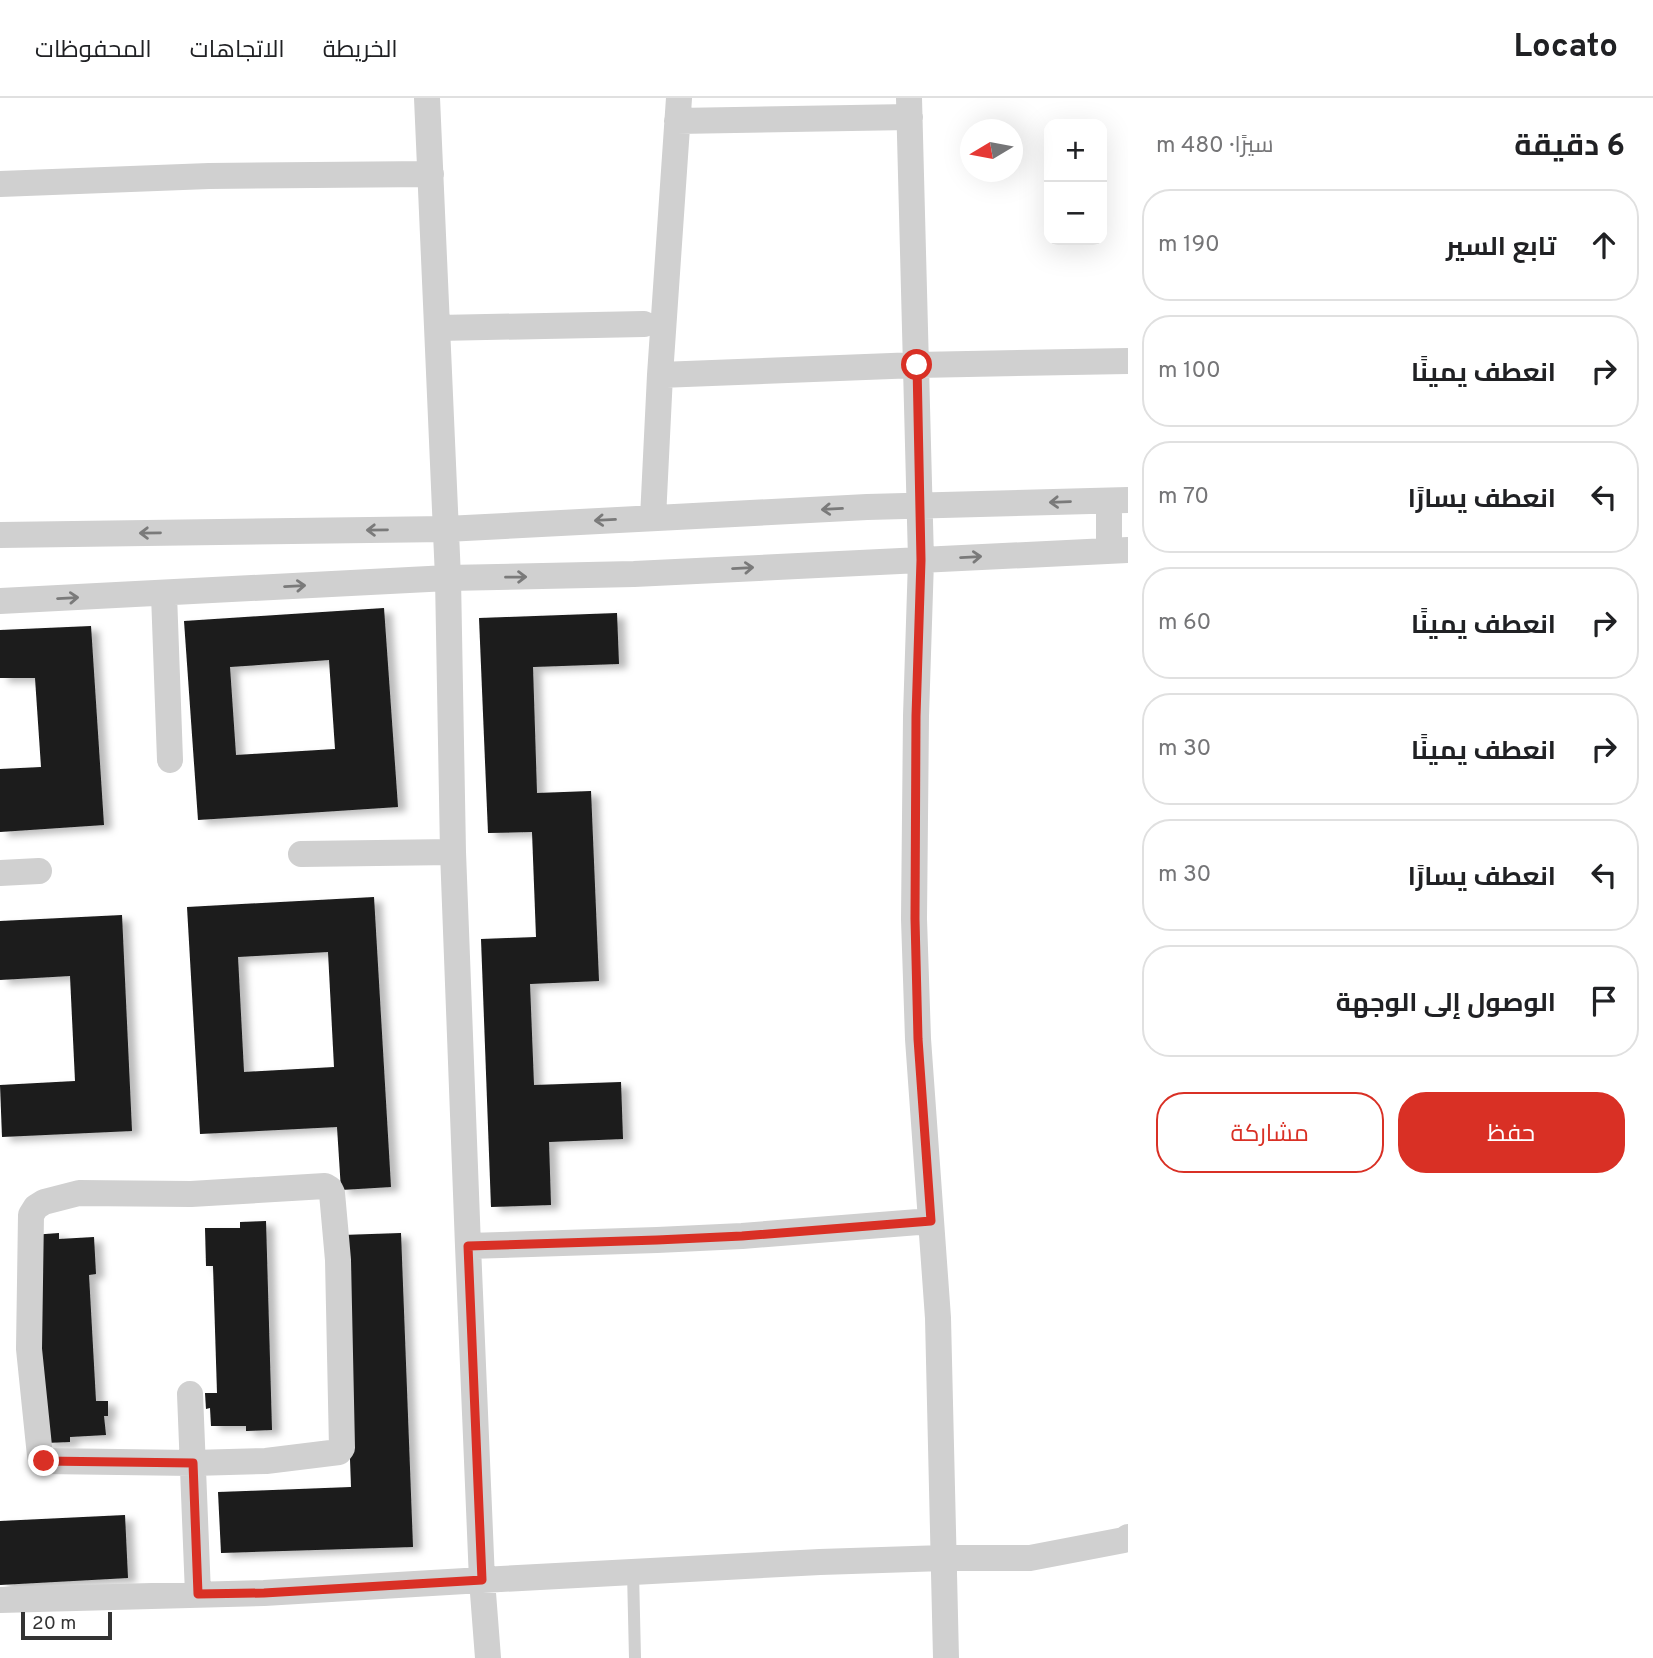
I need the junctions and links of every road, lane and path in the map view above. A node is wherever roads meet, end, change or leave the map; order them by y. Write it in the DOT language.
graph roads {
  1 [pos="427,98"];
  2 [pos="910,108"];
  3 [pos="678,109"];
  4 [pos="431,174"];
  5 [pos="0,184"];
  6 [pos="644,324"];
  7 [pos="438,328"];
  8 [pos="1128,361"];
  9 [pos="917,365"];
  10 [pos="660,376"];
  11 [pos="1119,500"];
  12 [pos="920,506"];
  13 [pos="653,518"];
  14 [pos="446,529"];
  15 [pos="0,535"];
  16 [pos="1118,550"];
  17 [pos="921,560"];
  18 [pos="448,578"];
  19 [pos="164,594"];
  20 [pos="0,601"];
  21 [pos="170,760"];
  22 [pos="453,852"];
  23 [pos="301,854"];
  24 [pos="39,871"];
  25 [pos="0,873"];
  26 [pos="931,1221"];
  27 [pos="468,1246"];
  28 [pos="190,1394"];
  29 [pos="193,1463"];
  30 [pos="1128,1537"];
  31 [pos="944,1558"];
  32 [pos="633,1572"];
  33 [pos="482,1580"];
  34 [pos="198,1594"];
  35 [pos="0,1600"];
  36 [pos="488,1658"];
  37 [pos="635,1658"];
  38 [pos="946,1658"];
  1 -- 4 [label="street"];
  2 -- 3 [label="street"];
  2 -- 9 [label="street"];
  3 -- 10 [label="street"];
  4 -- 5 [label="street"];
  4 -- 7 [label="street"];
  6 -- 7 [label="street"];
  7 -- 14 [label="street"];
  8 -- 9 [label="street"];
  9 -- 10 [label="street"];
  9 -- 12 [label="street"];
  10 -- 13 [label="street"];
  11 -- 12 [label="street, one-way"];
  11 -- 16 [label="street"];
  12 -- 13 [label="street, one-way"];
  12 -- 17 [label="street"];
  13 -- 14 [label="street, one-way"];
  14 -- 15 [label="street, one-way"];
  14 -- 18 [label="street"];
  17 -- 16 [label="street, one-way"];
  18 -- 17 [label="street, one-way"];
  17 -- 26 [label="street"];
  19 -- 18 [label="street, one-way"];
  18 -- 22 [label="street"];
  20 -- 19 [label="street, one-way"];
  19 -- 21 [label="street"];
  22 -- 23 [label="street"];
  22 -- 27 [label="street"];
  24 -- 25 [label="street"];
  26 -- 27 [label="street"];
  26 -- 31 [label="street"];
  27 -- 33 [label="street"];
  28 -- 29 [label="street"];
  29 -- 29 [label="street"];
  29 -- 34 [label="street"];
  30 -- 31 [label="street"];
  31 -- 32 [label="street"];
  31 -- 38 [label="street"];
  32 -- 33 [label="street"];
  32 -- 37 [label="lane"];
  33 -- 34 [label="street"];
  33 -- 36 [label="street"];
  34 -- 35 [label="street"];
}
